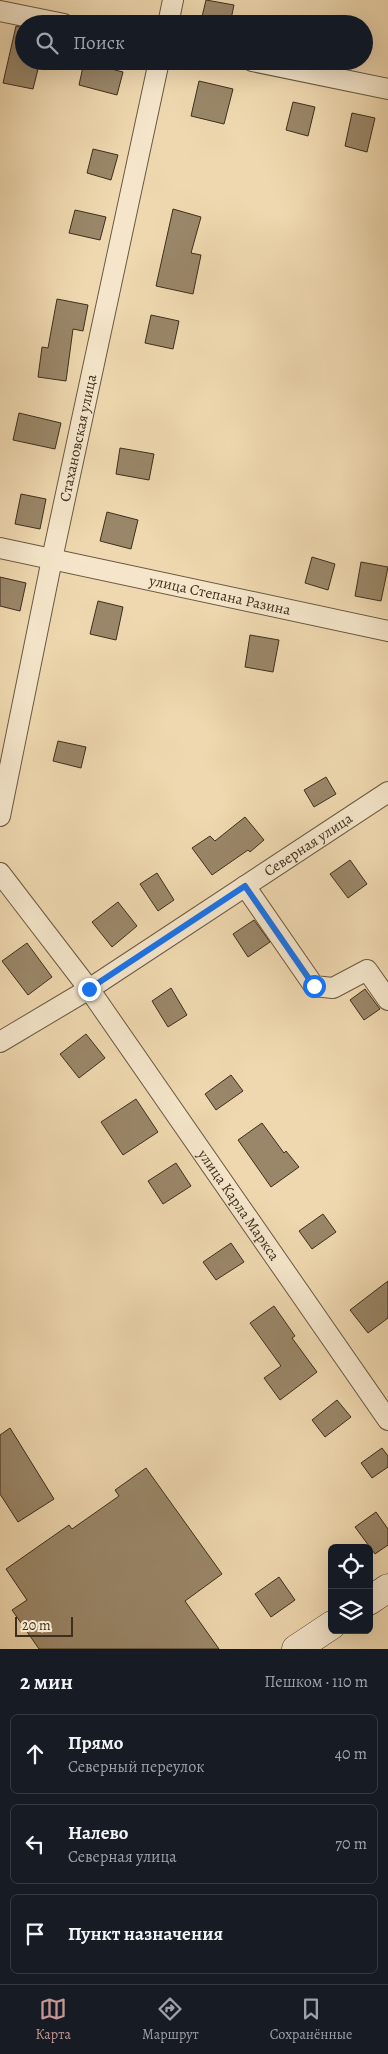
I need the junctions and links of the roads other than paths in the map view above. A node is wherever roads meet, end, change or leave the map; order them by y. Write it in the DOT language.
graph roads {
  1 [pos="173,0"];
  2 [pos="0,11"];
  3 [pos="20,15"];
  4 [pos="170,15"];
  5 [pos="158,70"];
  6 [pos="296,70"];
  7 [pos="388,89"];
  8 [pos="0,548"];
  9 [pos="52,559"];
  10 [pos="388,631"];
  11 [pos="4,772"];
  12 [pos="388,792"];
  13 [pos="0,816"];
  14 [pos="0,873"];
  15 [pos="245,886"];
  16 [pos="89,989"];
  17 [pos="388,1000"];
  18 [pos="0,1042"];
  19 [pos="388,1420"];
  20 [pos="388,1588"];
  21 [pos="373,1598"];
  22 [pos="328,1629"];
  23 [pos="296,1649"];
  1 -- 4 [label="street"];
  2 -- 3 [label="street"];
  5 -- 9 [label="street, Стахановская улица"];
  6 -- 7 [label="street"];
  8 -- 9 [label="street, улица Степана Разина"];
  9 -- 10 [label="street, улица Степана Разина"];
  9 -- 11 [label="street, Стахановская улица"];
  11 -- 13 [label="street, Стахановская улица"];
  12 -- 15 [label="street, Северная улица"];
  14 -- 16 [label="street"];
  15 -- 16 [label="street, Северная улица"];
  15 -- 17 [label="street"];
  16 -- 18 [label="street, Северная улица"];
  16 -- 19 [label="street, улица Карла Маркса"];
  20 -- 21 [label="main road"];
  22 -- 23 [label="main road"];
}
